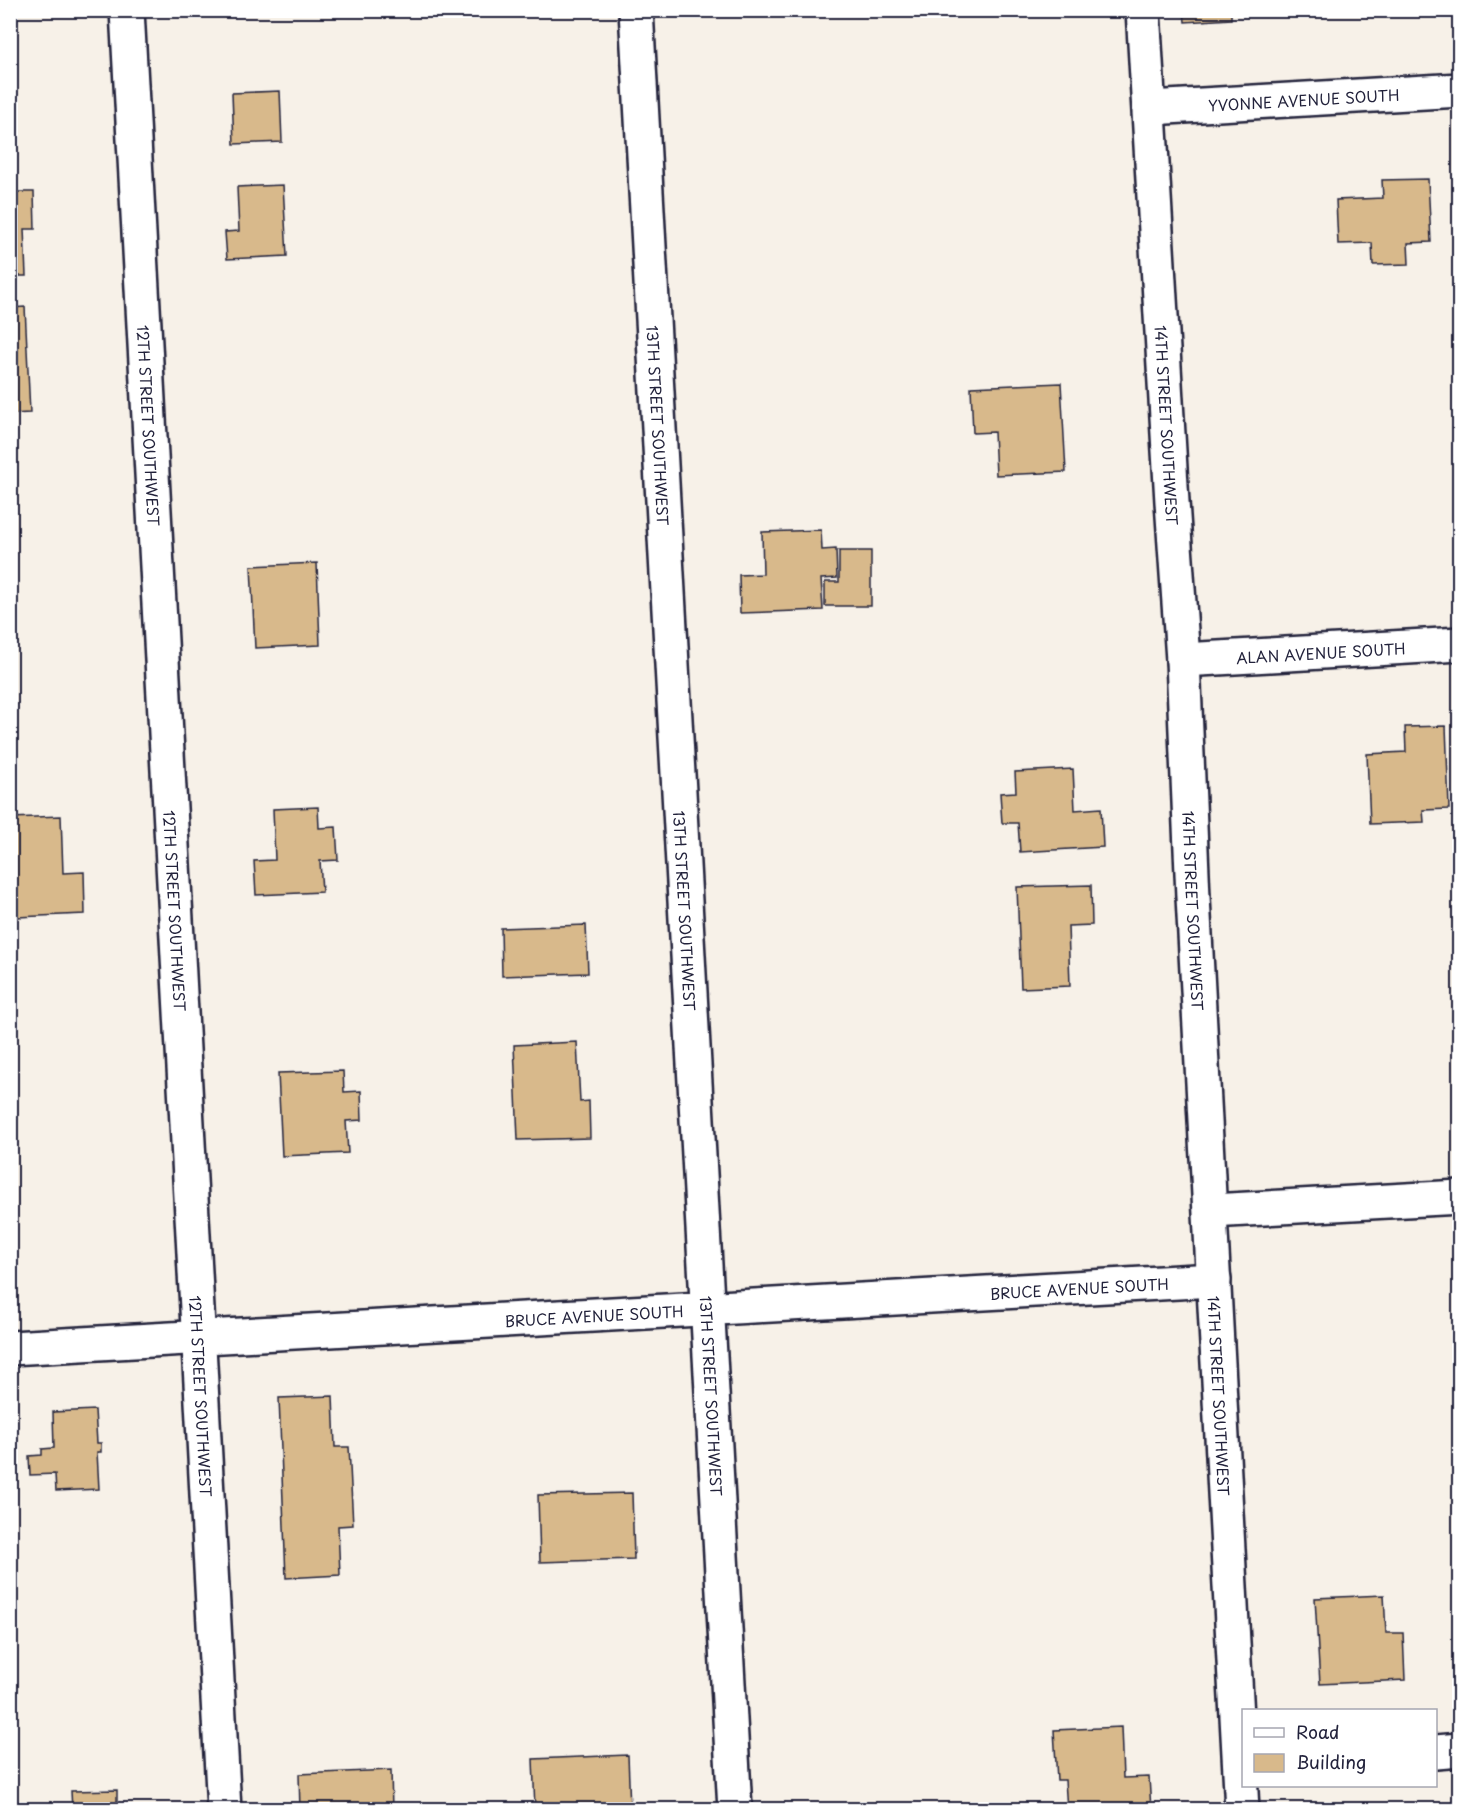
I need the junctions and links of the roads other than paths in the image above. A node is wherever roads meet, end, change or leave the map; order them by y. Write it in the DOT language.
graph roads {
  1 [pos="127,10"];
  2 [pos="636,10"];
  3 [pos="1143,10"];
  4 [pos="1460,90"];
  5 [pos="1150,108"];
  6 [pos="1460,644"];
  7 [pos="1183,660"];
  8 [pos="1460,1197"];
  9 [pos="1211,1211"];
  10 [pos="1214,1280"];
  11 [pos="708,1308"];
  12 [pos="197,1337"];
  13 [pos="10,1348"];
  14 [pos="1460,1750"];
  15 [pos="1437,1752"];
  16 [pos="1241,1760"];
  17 [pos="224,1809"];
  18 [pos="735,1809"];
  19 [pos="1242,1809"];
  1 -- 12 [label="street, 12TH STREET SOUTHWEST"];
  2 -- 11 [label="street, 13TH STREET SOUTHWEST"];
  3 -- 5 [label="street, 14TH STREET SOUTHWEST"];
  4 -- 5 [label="street, YVONNE AVENUE SOUTH"];
  5 -- 7 [label="street, 14TH STREET SOUTHWEST"];
  6 -- 7 [label="street, ALAN AVENUE SOUTH"];
  7 -- 9 [label="street, 14TH STREET SOUTHWEST"];
  8 -- 9 [label="street"];
  9 -- 10 [label="street, 14TH STREET SOUTHWEST"];
  10 -- 11 [label="street, BRUCE AVENUE SOUTH"];
  10 -- 16 [label="street, 14TH STREET SOUTHWEST"];
  11 -- 12 [label="street, BRUCE AVENUE SOUTH"];
  11 -- 18 [label="street, 13TH STREET SOUTHWEST"];
  12 -- 13 [label="street, BRUCE AVENUE SOUTH"];
  12 -- 17 [label="street, 12TH STREET SOUTHWEST"];
  14 -- 15 [label="street"];
  16 -- 19 [label="street, 14TH STREET SOUTHWEST"];
}
